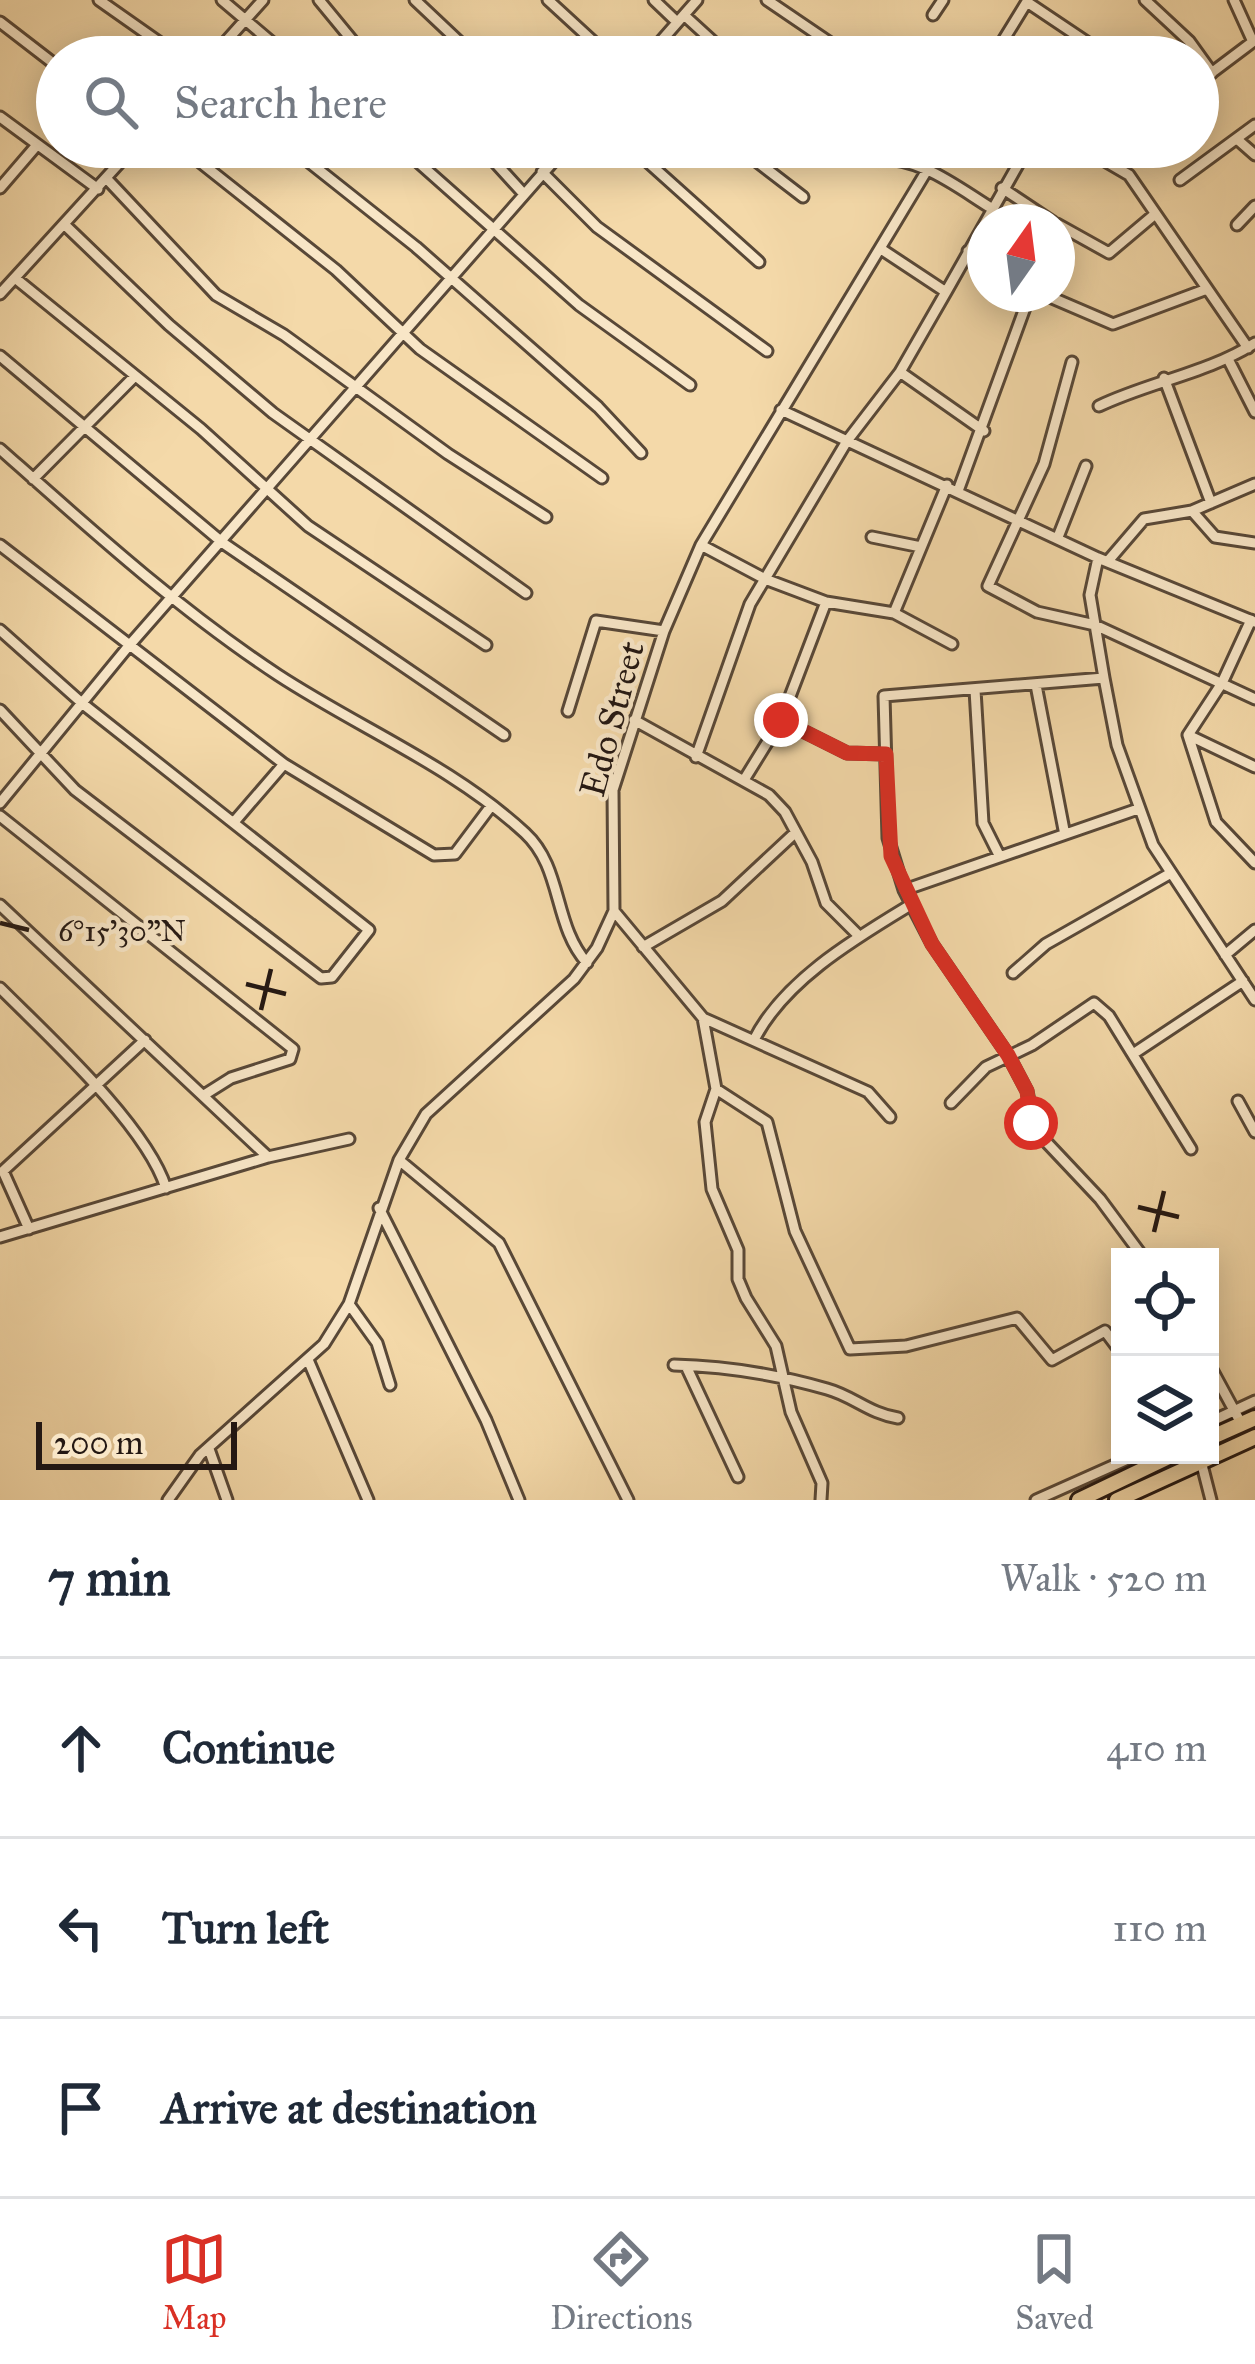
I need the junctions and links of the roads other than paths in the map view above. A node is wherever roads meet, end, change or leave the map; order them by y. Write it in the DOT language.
graph roads {
  1 [pos="99,0"];
  2 [pos="222,0"];
  3 [pos="263,0"];
  4 [pos="319,0"];
  5 [pos="415,0"];
  6 [pos="548,0"];
  7 [pos="654,0"];
  8 [pos="697,0"];
  9 [pos="767,0"];
  10 [pos="943,0"];
  11 [pos="1144,0"];
  12 [pos="1234,0"];
  13 [pos="1027,1"];
  14 [pos="933,15"];
  15 [pos="248,18"];
  16 [pos="680,19"];
  17 [pos="0,22"];
  18 [pos="150,36"];
  19 [pos="231,36"];
  20 [pos="267,36"];
  21 [pos="349,36"];
  22 [pos="453,36"];
  23 [pos="587,36"];
  24 [pos="665,36"];
  25 [pos="702,36"];
  26 [pos="819,36"];
  27 [pos="1006,36"];
  28 [pos="1078,36"];
  29 [pos="1184,36"];
  30 [pos="1254,41"];
  31 [pos="36,50"];
  32 [pos="1219,68"];
  33 [pos="0,117"];
  34 [pos="1255,125"];
  35 [pos="1238,140"];
  36 [pos="36,144"];
  37 [pos="36,148"];
  38 [pos="1219,153"];
  39 [pos="1255,155"];
  40 [pos="69,168"];
  41 [pos="116,168"];
  42 [pos="207,168"];
  43 [pos="316,168"];
  44 [pos="425,168"];
  45 [pos="500,168"];
  46 [pos="546,168"];
  47 [pos="654,168"];
  48 [pos="765,168"];
  49 [pos="1015,168"];
  50 [pos="1121,168"];
  51 [pos="1197,168"];
  52 [pos="927,169"];
  53 [pos="542,172"];
  54 [pos="107,179"];
  55 [pos="1180,180"];
  56 [pos="0,188"];
  57 [pos="1002,188"];
  58 [pos="98,189"];
  59 [pos="522,192"];
  60 [pos="803,197"];
  61 [pos="984,204"];
  62 [pos="993,204"];
  63 [pos="1026,204"];
  64 [pos="1255,206"];
  65 [pos="1154,214"];
  66 [pos="1237,225"];
  67 [pos="66,226"];
  68 [pos="494,228"];
  69 [pos="1075,234"];
  70 [pos="880,249"];
  71 [pos="967,253"];
  72 [pos="759,262"];
  73 [pos="15,278"];
  74 [pos="451,282"];
  75 [pos="1208,289"];
  76 [pos="946,292"];
  77 [pos="0,294"];
  78 [pos="1075,308"];
  79 [pos="1024,312"];
  80 [pos="405,334"];
  81 [pos="1252,345"];
  82 [pos="767,351"];
  83 [pos="0,356"];
  84 [pos="1228,359"];
  85 [pos="1072,362"];
  86 [pos="900,372"];
  87 [pos="134,377"];
  88 [pos="1164,378"];
  89 [pos="690,385"];
  90 [pos="358,389"];
  91 [pos="1099,406"];
  92 [pos="781,410"];
  93 [pos="1255,412"];
  94 [pos="83,426"];
  95 [pos="984,431"];
  96 [pos="314,440"];
  97 [pos="847,441"];
  98 [pos="0,449"];
  99 [pos="640,452"];
  100 [pos="1086,466"];
  101 [pos="602,478"];
  102 [pos="33,479"];
  103 [pos="1255,484"];
  104 [pos="946,485"];
  105 [pos="958,490"];
  106 [pos="267,493"];
  107 [pos="1211,502"];
  108 [pos="1192,511"];
  109 [pos="546,517"];
  110 [pos="1019,518"];
  111 [pos="872,537"];
  112 [pos="1058,537"];
  113 [pos="224,543"];
  114 [pos="1255,543"];
  115 [pos="0,545"];
  116 [pos="701,545"];
  117 [pos="921,548"];
  118 [pos="1103,560"];
  119 [pos="765,579"];
  120 [pos="526,593"];
  121 [pos="174,599"];
  122 [pos="826,602"];
  123 [pos="894,613"];
  124 [pos="1253,621"];
  125 [pos="1095,625"];
  126 [pos="0,630"];
  127 [pos="664,631"];
  128 [pos="952,644"];
  129 [pos="487,645"];
  130 [pos="127,648"];
  131 [pos="1104,679"];
  132 [pos="1222,683"];
  133 [pos="1036,685"];
  134 [pos="975,690"];
  135 [pos="1255,700"];
  136 [pos="83,704"];
  137 [pos="0,710"];
  138 [pos="568,711"];
  139 [pos="634,720"];
  140 [pos="781,720"];
  141 [pos="504,735"];
  142 [pos="1188,736"];
  143 [pos="886,754"];
  144 [pos="696,757"];
  145 [pos="39,758"];
  146 [pos="284,764"];
  147 [pos="1255,767"];
  148 [pos="744,780"];
  149 [pos="0,803"];
  150 [pos="491,806"];
  151 [pos="1138,808"];
  152 [pos="0,816"];
  153 [pos="234,822"];
  154 [pos="1064,830"];
  155 [pos="796,832"];
  156 [pos="999,855"];
  157 [pos="1255,863"];
  158 [pos="1171,873"];
  159 [pos="904,890"];
  160 [pos="912,904"];
  161 [pos="0,905"];
  162 [pos="614,910"];
  163 [pos="1255,930"];
  164 [pos="859,936"];
  165 [pos="644,947"];
  166 [pos="1225,955"];
  167 [pos="587,963"];
  168 [pos="1012,974"];
  169 [pos="1243,982"];
  170 [pos="0,988"];
  171 [pos="1255,1000"];
  172 [pos="703,1018"];
  173 [pos="145,1040"];
  174 [pos="754,1040"];
  175 [pos="1133,1054"];
  176 [pos="1008,1055"];
  177 [pos="95,1088"];
  178 [pos="716,1088"];
  179 [pos="204,1095"];
  180 [pos="1238,1102"];
  181 [pos="951,1103"];
  182 [pos="890,1117"];
  183 [pos="1255,1132"];
  184 [pos="349,1139"];
  185 [pos="1191,1149"];
  186 [pos="268,1157"];
  187 [pos="399,1160"];
  188 [pos="2,1168"];
  189 [pos="166,1188"];
  190 [pos="380,1208"];
  191 [pos="29,1229"];
  192 [pos="0,1237"];
  193 [pos="1136,1248"];
  194 [pos="349,1304"];
  195 [pos="1111,1339"];
  196 [pos="309,1361"];
  197 [pos="787,1380"];
  198 [pos="1219,1380"];
  199 [pos="390,1385"];
  200 [pos="1255,1401"];
  201 [pos="898,1418"];
  202 [pos="1244,1418"];
  203 [pos="1253,1438"];
  204 [pos="209,1449"];
  205 [pos="1219,1453"];
  206 [pos="1117,1464"];
  207 [pos="1155,1464"];
  208 [pos="1195,1464"];
  209 [pos="1203,1464"];
  210 [pos="738,1477"];
  211 [pos="167,1500"];
  212 [pos="226,1500"];
  213 [pos="368,1500"];
  214 [pos="519,1500"];
  215 [pos="628,1500"];
  216 [pos="821,1500"];
  217 [pos="1036,1500"];
  218 [pos="1078,1500"];
  219 [pos="1117,1500"];
  220 [pos="1211,1500"];
  1 -- 18 [label="street"];
  2 -- 15 [label="street"];
  3 -- 15 [label="street"];
  4 -- 21 [label="street"];
  5 -- 22 [label="street"];
  6 -- 23 [label="street"];
  7 -- 16 [label="street"];
  8 -- 16 [label="street"];
  9 -- 26 [label="street"];
  10 -- 14 [label="street"];
  11 -- 29 [label="street"];
  12 -- 30 [label="street"];
  13 -- 27 [label="street"];
  13 -- 28 [label="street"];
  15 -- 19 [label="street"];
  15 -- 20 [label="street"];
  16 -- 24 [label="street"];
  16 -- 25 [label="street"];
  17 -- 31 [label="street"];
  30 -- 32 [label="street"];
  33 -- 36 [label="street"];
  34 -- 35 [label="street"];
  35 -- 38 [label="street"];
  35 -- 39 [label="street"];
  37 -- 56 [label="street"];
  40 -- 58 [label="street"];
  41 -- 54 [label="street"];
  42 -- 80 [label="street"];
  43 -- 74 [label="street"];
  44 -- 68 [label="street"];
  45 -- 59 [label="street"];
  46 -- 53 [label="street"];
  47 -- 72 [label="street"];
  48 -- 60 [label="street"];
  49 -- 57 [label="street"];
  50 -- 65 [label="street"];
  51 -- 55 [label="street"];
  52 -- 61 [label="street"];
  52 -- 70 [label="street, Edo Street"];
  53 -- 59 [label="street"];
  53 -- 82 [label="street"];
  54 -- 58 [label="street"];
  54 -- 90 [label="street"];
  57 -- 62 [label="street"];
  57 -- 63 [label="street"];
  58 -- 67 [label="street"];
  59 -- 68 [label="street"];
  64 -- 66 [label="street"];
  65 -- 69 [label="street"];
  65 -- 75 [label="street"];
  67 -- 73 [label="street"];
  67 -- 96 [label="street"];
  68 -- 74 [label="street"];
  68 -- 89 [label="street"];
  70 -- 76 [label="street"];
  70 -- 92 [label="street, Edo Street"];
  71 -- 76 [label="street"];
  73 -- 77 [label="street"];
  73 -- 87 [label="street"];
  74 -- 80 [label="street"];
  74 -- 99 [label="street"];
  75 -- 78 [label="street"];
  75 -- 81 [label="street"];
  76 -- 86 [label="street"];
  79 -- 95 [label="street"];
  80 -- 90 [label="street"];
  80 -- 101 [label="street"];
  81 -- 84 [label="street"];
  83 -- 94 [label="street"];
  84 -- 88 [label="street"];
  84 -- 93 [label="street"];
  85 -- 110 [label="street"];
  86 -- 95 [label="street"];
  86 -- 97 [label="street"];
  87 -- 94 [label="street"];
  87 -- 106 [label="street"];
  88 -- 91 [label="street"];
  88 -- 107 [label="street"];
  90 -- 96 [label="street"];
  90 -- 109 [label="street"];
  92 -- 97 [label="street"];
  92 -- 116 [label="street, Edo Street"];
  94 -- 102 [label="street"];
  94 -- 113 [label="street"];
  95 -- 105 [label="street"];
  96 -- 106 [label="street"];
  96 -- 120 [label="street"];
  97 -- 104 [label="street"];
  97 -- 119 [label="street"];
  98 -- 102 [label="street"];
  100 -- 112 [label="street"];
  102 -- 121 [label="street"];
  103 -- 107 [label="street"];
  104 -- 105 [label="street"];
  104 -- 117 [label="street"];
  105 -- 110 [label="street"];
  106 -- 113 [label="street"];
  106 -- 129 [label="street"];
  107 -- 108 [label="street"];
  108 -- 114 [label="street"];
  108 -- 118 [label="street"];
  110 -- 112 [label="street"];
  110 -- 125 [label="street"];
  111 -- 117 [label="street"];
  112 -- 118 [label="street"];
  113 -- 121 [label="street"];
  113 -- 141 [label="street"];
  115 -- 130 [label="street"];
  116 -- 119 [label="street"];
  116 -- 127 [label="street, Edo Street"];
  117 -- 123 [label="street"];
  118 -- 124 [label="street"];
  118 -- 125 [label="street"];
  119 -- 122 [label="street"];
  119 -- 144 [label="street"];
  121 -- 130 [label="street"];
  121 -- 150 [label="street"];
  122 -- 123 [label="street"];
  122 -- 140 [label="street"];
  123 -- 128 [label="street"];
  124 -- 132 [label="street"];
  125 -- 131 [label="street"];
  125 -- 132 [label="street"];
  126 -- 136 [label="street"];
  127 -- 138 [label="street"];
  127 -- 139 [label="street, Edo Street"];
  130 -- 136 [label="street"];
  130 -- 146 [label="street"];
  131 -- 133 [label="street"];
  131 -- 151 [label="street"];
  132 -- 135 [label="street"];
  132 -- 142 [label="street"];
  133 -- 134 [label="street"];
  133 -- 154 [label="street"];
  134 -- 143 [label="street"];
  134 -- 156 [label="street"];
  136 -- 145 [label="street"];
  136 -- 153 [label="street"];
  137 -- 145 [label="street"];
  139 -- 144 [label="street"];
  139 -- 162 [label="street, Edo Street"];
  140 -- 143 [label="street"];
  140 -- 148 [label="street"];
  142 -- 147 [label="street"];
  142 -- 157 [label="street"];
  143 -- 159 [label="street"];
  144 -- 148 [label="street"];
  145 -- 149 [label="street"];
  145 -- 153 [label="street"];
  146 -- 150 [label="street"];
  146 -- 153 [label="street"];
  148 -- 155 [label="street"];
  150 -- 167 [label="street"];
  151 -- 154 [label="street"];
  151 -- 158 [label="street"];
  152 -- 179 [label="street"];
  154 -- 156 [label="street"];
  155 -- 164 [label="street"];
  155 -- 165 [label="street"];
  156 -- 159 [label="street"];
  158 -- 166 [label="street"];
  158 -- 168 [label="street"];
  159 -- 160 [label="street"];
  160 -- 164 [label="street"];
  160 -- 176 [label="street"];
  161 -- 173 [label="street"];
  162 -- 165 [label="street"];
  162 -- 167 [label="street, Edo Street"];
  163 -- 166 [label="street"];
  164 -- 174 [label="street"];
  165 -- 172 [label="street"];
  166 -- 169 [label="street"];
  167 -- 187 [label="street, Edo Street"];
  169 -- 171 [label="street"];
  169 -- 175 [label="street"];
  170 -- 177 [label="street"];
  172 -- 174 [label="street"];
  172 -- 178 [label="street"];
  173 -- 177 [label="street"];
  173 -- 179 [label="street"];
  174 -- 182 [label="street"];
  175 -- 176 [label="street"];
  175 -- 185 [label="street"];
  176 -- 181 [label="street"];
  176 -- 193 [label="street"];
  177 -- 188 [label="street"];
  177 -- 189 [label="street"];
  178 -- 195 [label="street"];
  178 -- 197 [label="street"];
  179 -- 186 [label="street"];
  180 -- 183 [label="street"];
  184 -- 186 [label="street"];
  186 -- 189 [label="street"];
  187 -- 190 [label="street, Edo Street"];
  187 -- 215 [label="street"];
  188 -- 191 [label="street"];
  189 -- 191 [label="street"];
  190 -- 194 [label="street, Edo Street"];
  190 -- 214 [label="street"];
  191 -- 192 [label="street"];
  194 -- 196 [label="street, Edo Street"];
  194 -- 199 [label="street"];
  196 -- 204 [label="street, Edo Street"];
  196 -- 213 [label="street"];
  197 -- 201 [label="street"];
  197 -- 210 [label="street"];
  197 -- 216 [label="street"];
  198 -- 202 [label="street"];
  200 -- 202 [label="street"];
  202 -- 203 [label="street"];
  203 -- 205 [label="highway"];
  204 -- 211 [label="street, Edo Street"];
  204 -- 212 [label="street"];
  206 -- 217 [label="street"];
  207 -- 218 [label="highway"];
  208 -- 219 [label="highway"];
  209 -- 220 [label="street"];
}
